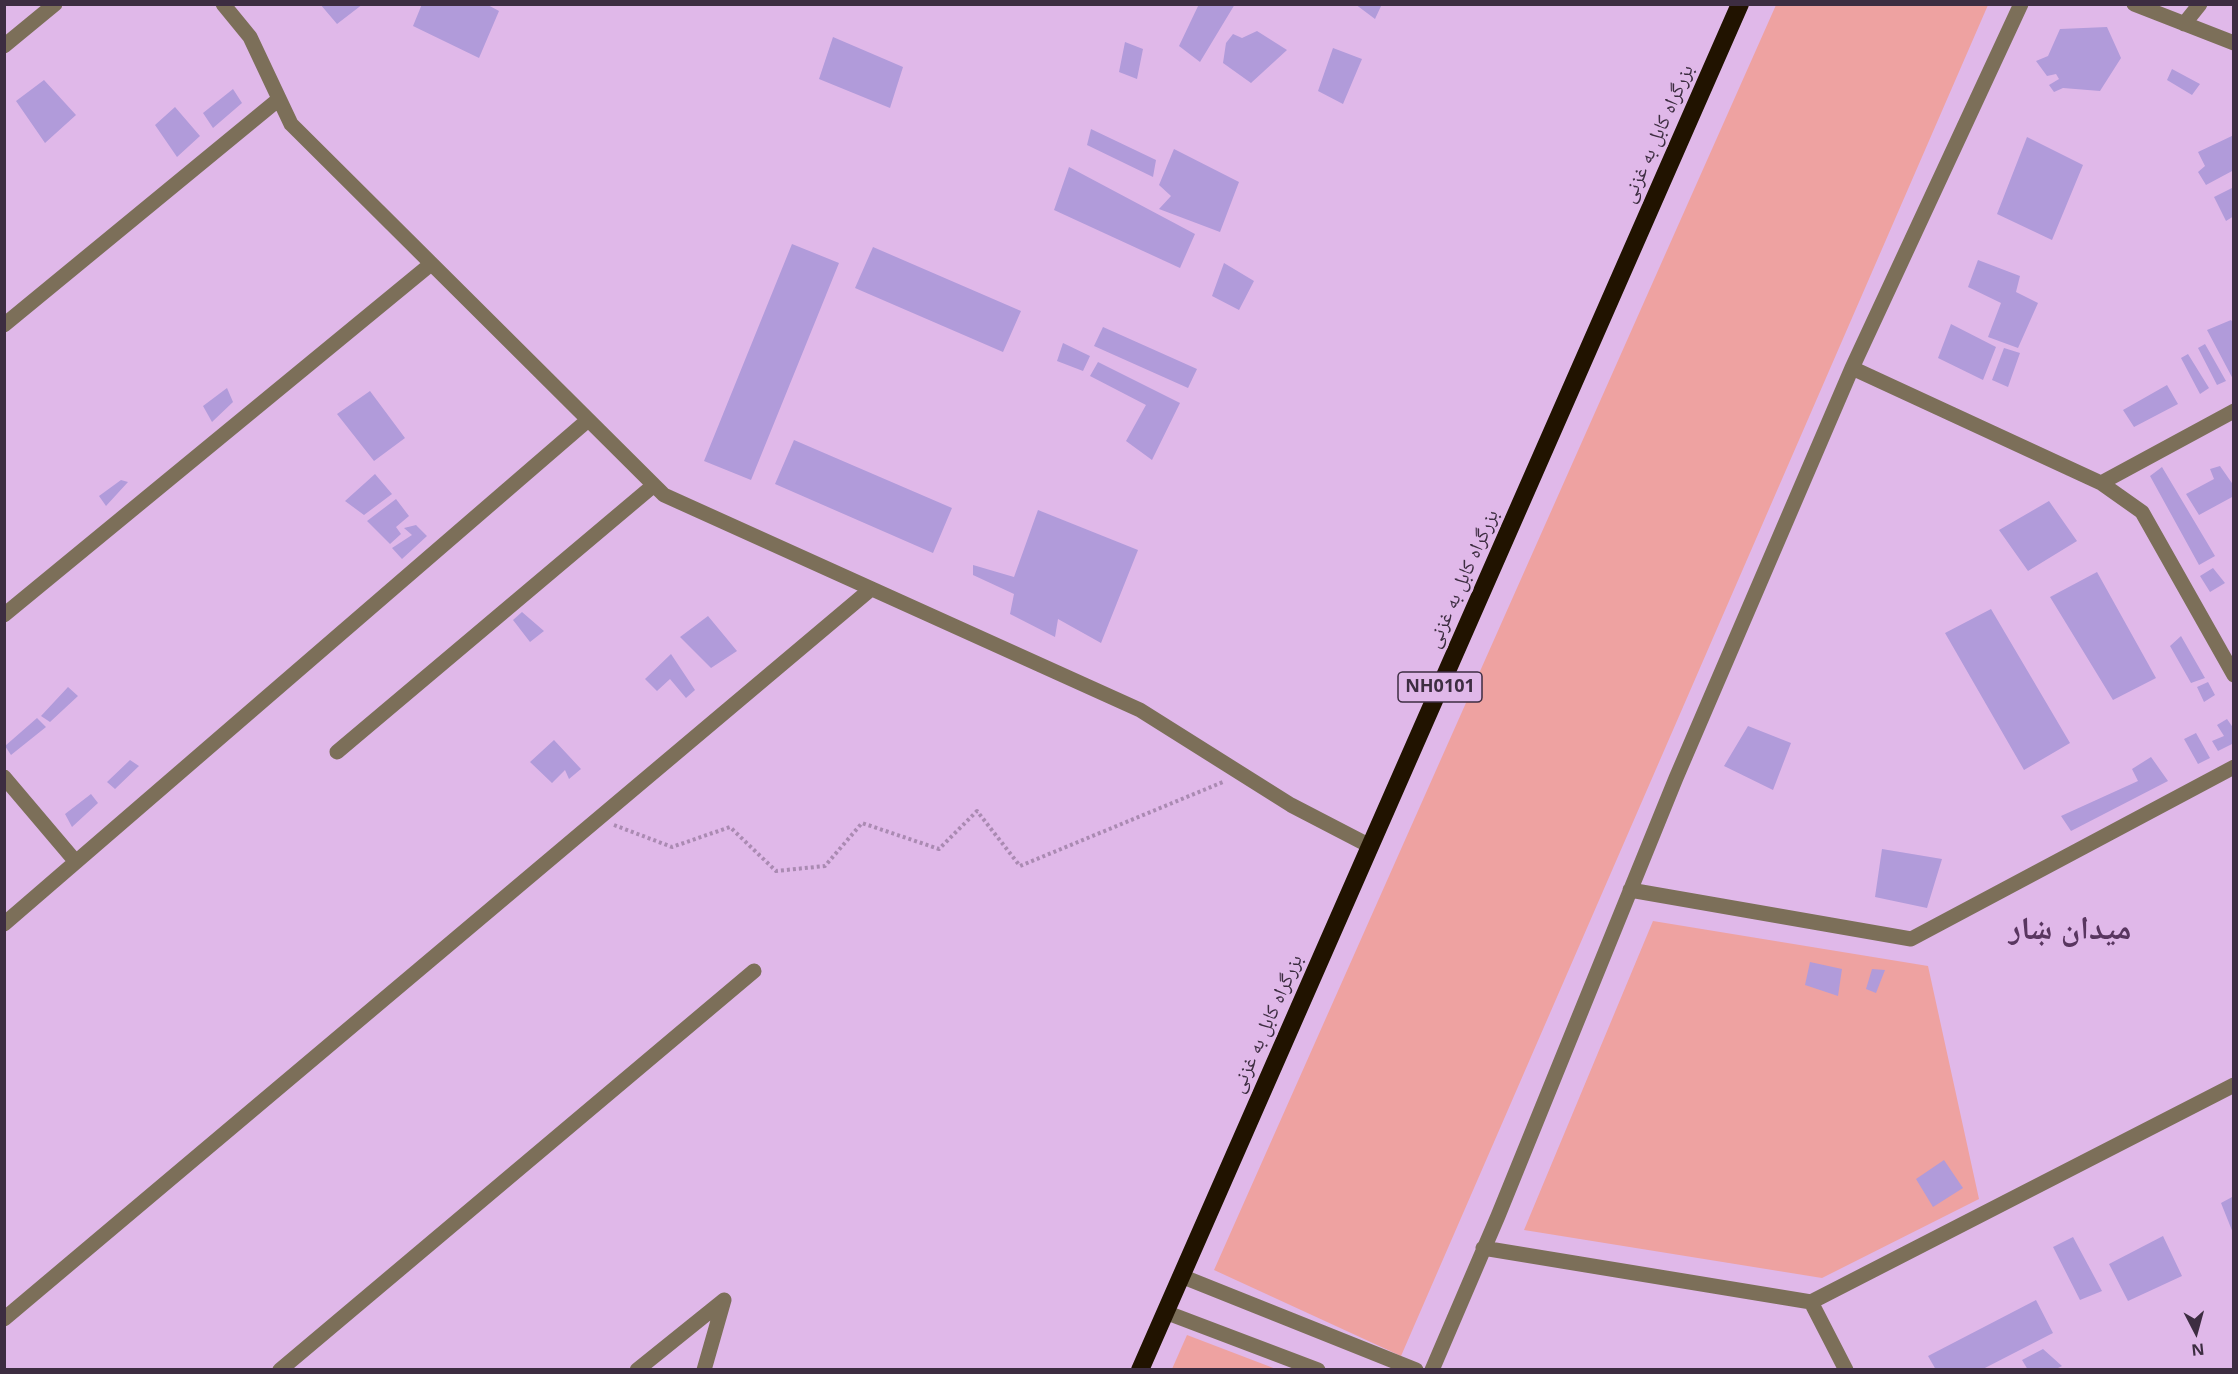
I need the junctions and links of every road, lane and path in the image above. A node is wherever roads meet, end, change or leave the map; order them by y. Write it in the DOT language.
graph roads {
  1 [pos="55,4"];
  2 [pos="223,4"];
  3 [pos="1740,4"];
  4 [pos="2021,4"];
  5 [pos="2134,4"];
  6 [pos="2200,4"];
  7 [pos="2184,24"];
  8 [pos="2234,43"];
  9 [pos="4,46"];
  10 [pos="279,99"];
  11 [pos="431,264"];
  12 [pos="4,325"];
  13 [pos="1852,368"];
  14 [pos="2234,411"];
  15 [pos="588,420"];
  16 [pos="2102,483"];
  17 [pos="654,485"];
  18 [pos="871,589"];
  19 [pos="4,615"];
  20 [pos="2234,675"];
  21 [pos="337,752"];
  22 [pos="2234,767"];
  23 [pos="1241,774"];
  24 [pos="4,777"];
  25 [pos="598,819"];
  26 [pos="1370,846"];
  27 [pos="76,862"];
  28 [pos="1630,890"];
  29 [pos="4,924"];
  30 [pos="754,971"];
  31 [pos="2234,1085"];
  32 [pos="1482,1248"];
  33 [pos="1180,1276"];
  34 [pos="1811,1302"];
  35 [pos="1165,1312"];
  36 [pos="4,1319"];
  37 [pos="280,1370"];
  38 [pos="637,1370"];
  39 [pos="704,1370"];
  40 [pos="1140,1370"];
  41 [pos="1318,1370"];
  42 [pos="1416,1370"];
  43 [pos="1432,1370"];
  44 [pos="1846,1370"];
  1 -- 9 [label="street"];
  2 -- 10 [label="street"];
  3 -- 26 [label="highway, بزرگراه کابل به غزنی / NH0101"];
  4 -- 13 [label="street"];
  5 -- 7 [label="street"];
  6 -- 7 [label="street"];
  7 -- 8 [label="street"];
  10 -- 11 [label="street"];
  10 -- 12 [label="street"];
  11 -- 15 [label="street"];
  11 -- 19 [label="street"];
  13 -- 16 [label="street"];
  13 -- 28 [label="street"];
  14 -- 16 [label="street"];
  15 -- 17 [label="street"];
  15 -- 27 [label="street"];
  16 -- 20 [label="street"];
  17 -- 18 [label="street"];
  17 -- 21 [label="street"];
  18 -- 23 [label="street"];
  18 -- 25 [label="street"];
  22 -- 28 [label="street"];
  23 -- 25 [label="path"];
  23 -- 26 [label="street"];
  24 -- 27 [label="street"];
  25 -- 36 [label="street"];
  26 -- 33 [label="highway, بزرگراه کابل به غزنی / NH0101"];
  27 -- 29 [label="street"];
  28 -- 32 [label="street"];
  30 -- 37 [label="street"];
  31 -- 34 [label="street"];
  32 -- 34 [label="street"];
  32 -- 43 [label="street"];
  33 -- 35 [label="highway, بزرگراه کابل به غزنی / NH0101"];
  33 -- 42 [label="street"];
  34 -- 44 [label="street"];
  35 -- 40 [label="highway, بزرگراه کابل به غزنی / NH0101"];
  35 -- 41 [label="street"];
  38 -- 39 [label="street"];
}
